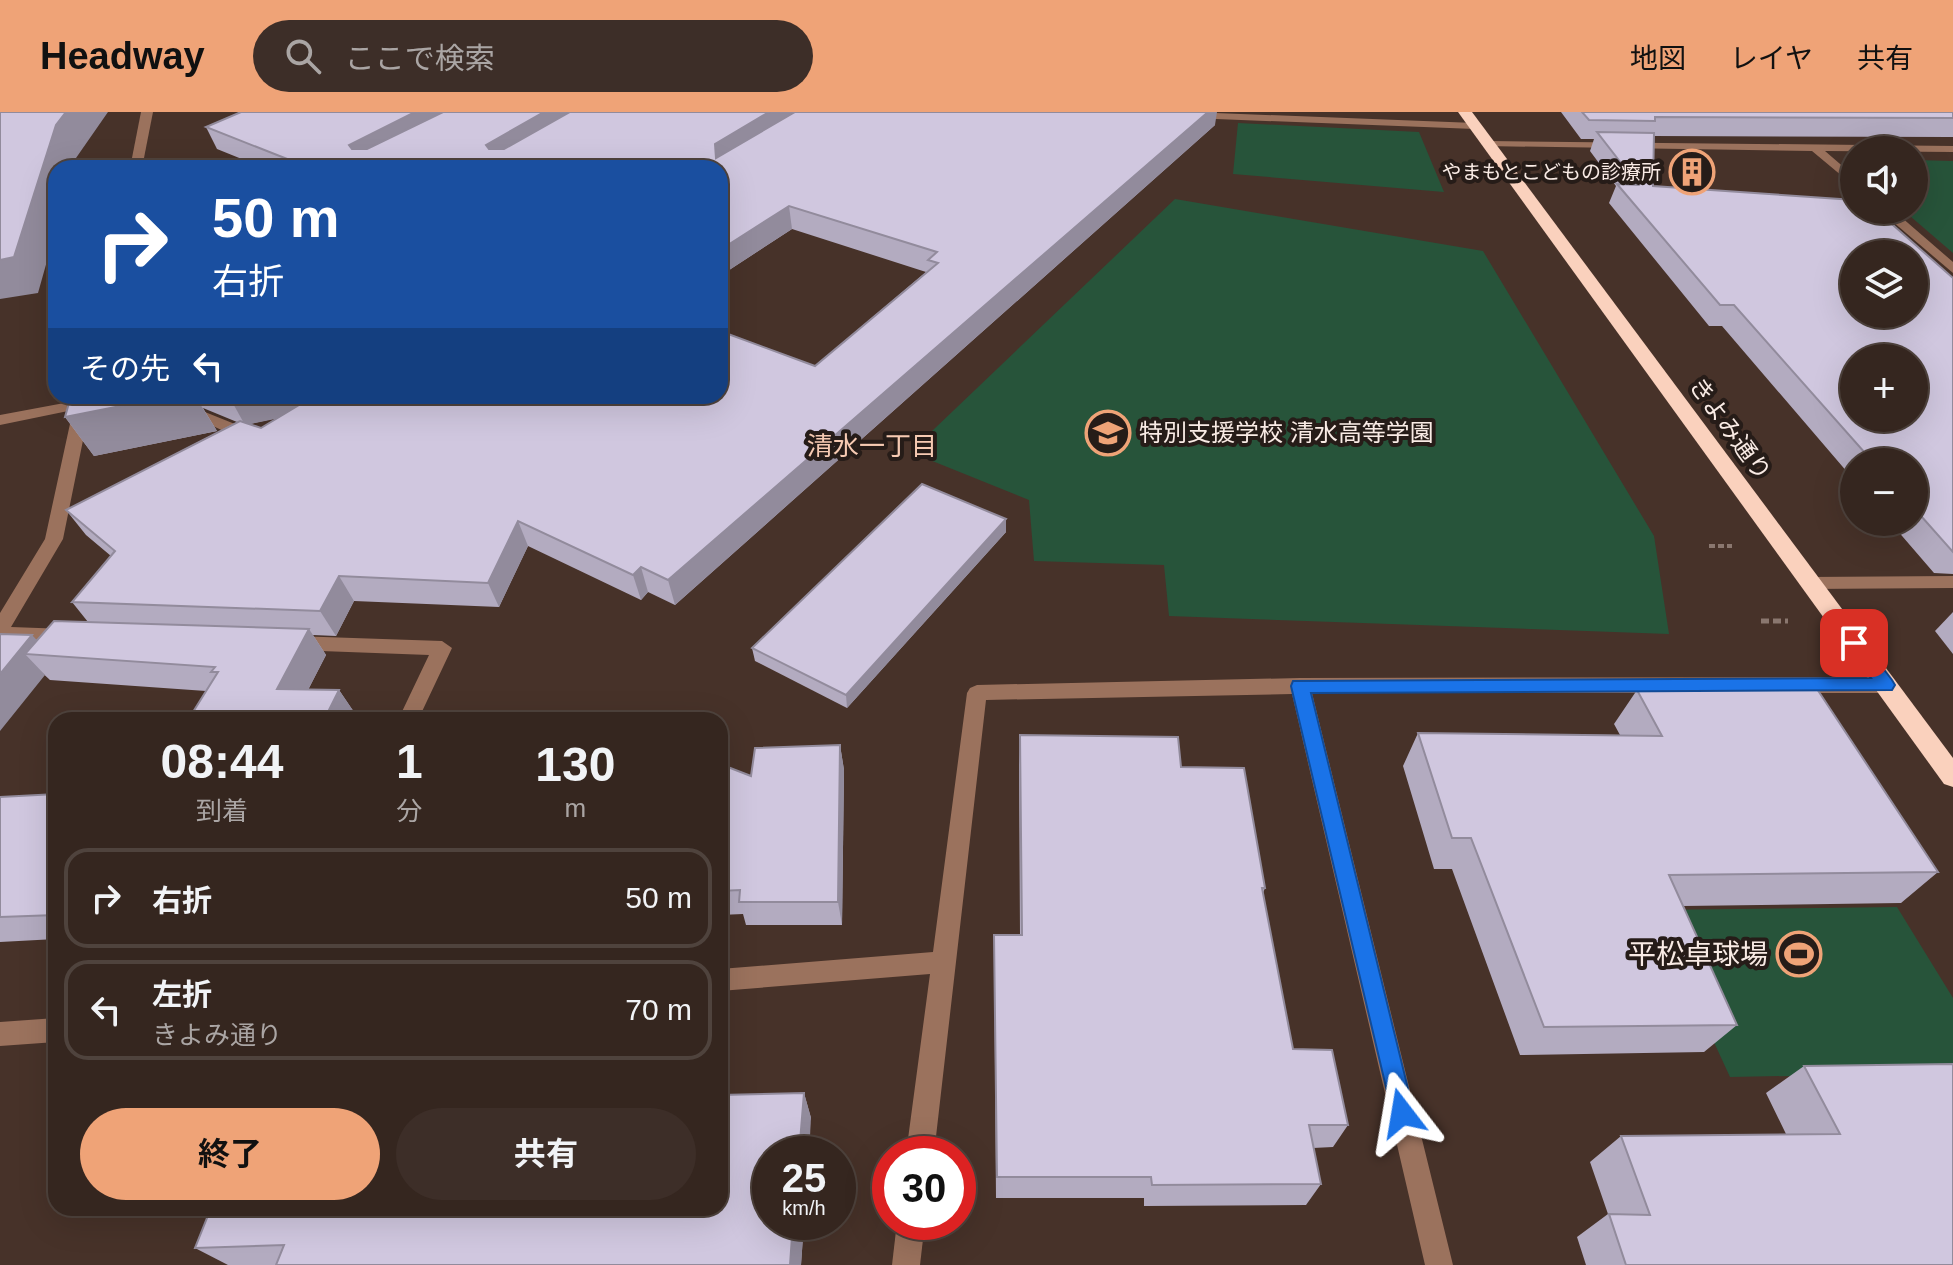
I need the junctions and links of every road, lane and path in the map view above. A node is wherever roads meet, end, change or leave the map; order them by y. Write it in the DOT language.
graph roads {
  1 [pos="147,112"];
  2 [pos="1176,115"];
  3 [pos="1470,119"];
  4 [pos="1489,144"];
  5 [pos="1816,149"];
  6 [pos="1953,149"];
  7 [pos="138,160"];
  8 [pos="1840,170"];
  9 [pos="1901,224"];
  10 [pos="1953,269"];
  11 [pos="66,404"];
  12 [pos="83,404"];
  13 [pos="166,417"];
  14 [pos="0,420"];
  15 [pos="261,440"];
  16 [pos="1953,582"];
  17 [pos="1808,583"];
  18 [pos="0,632"];
  19 [pos="79,637"];
  20 [pos="268,643"];
  21 [pos="1886,685"];
  22 [pos="1300,686"];
  23 [pos="412,712"];
  24 [pos="1953,777"];
  25 [pos="943,962"];
  26 [pos="728,979"];
  27 [pos="48,1031"];
  28 [pos="0,1034"];
  29 [pos="922,1136"];
  30 [pos="909,1240"];
  31 [pos="906,1265"];
  32 [pos="1439,1265"];
  1 -- 7 [label="street"];
  2 -- 3 [label="street"];
  3 -- 4 [label="highway, きよみ通り"];
  4 -- 5 [label="street"];
  4 -- 17 [label="highway, きよみ通り"];
  5 -- 6 [label="street"];
  5 -- 8 [label="street"];
  9 -- 10 [label="street"];
  11 -- 14 [label="street"];
  12 -- 18 [label="street"];
  13 -- 15 [label="street"];
  16 -- 17 [label="street"];
  17 -- 21 [label="highway, きよみ通り"];
  18 -- 19 [label="street"];
  20 -- 23 [label="street"];
  21 -- 22 [label="street"];
  21 -- 24 [label="highway, きよみ通り"];
  22 -- 25 [label="street"];
  22 -- 32 [label="street"];
  25 -- 26 [label="street"];
  25 -- 29 [label="street"];
  27 -- 28 [label="street"];
  30 -- 31 [label="street"];
}
